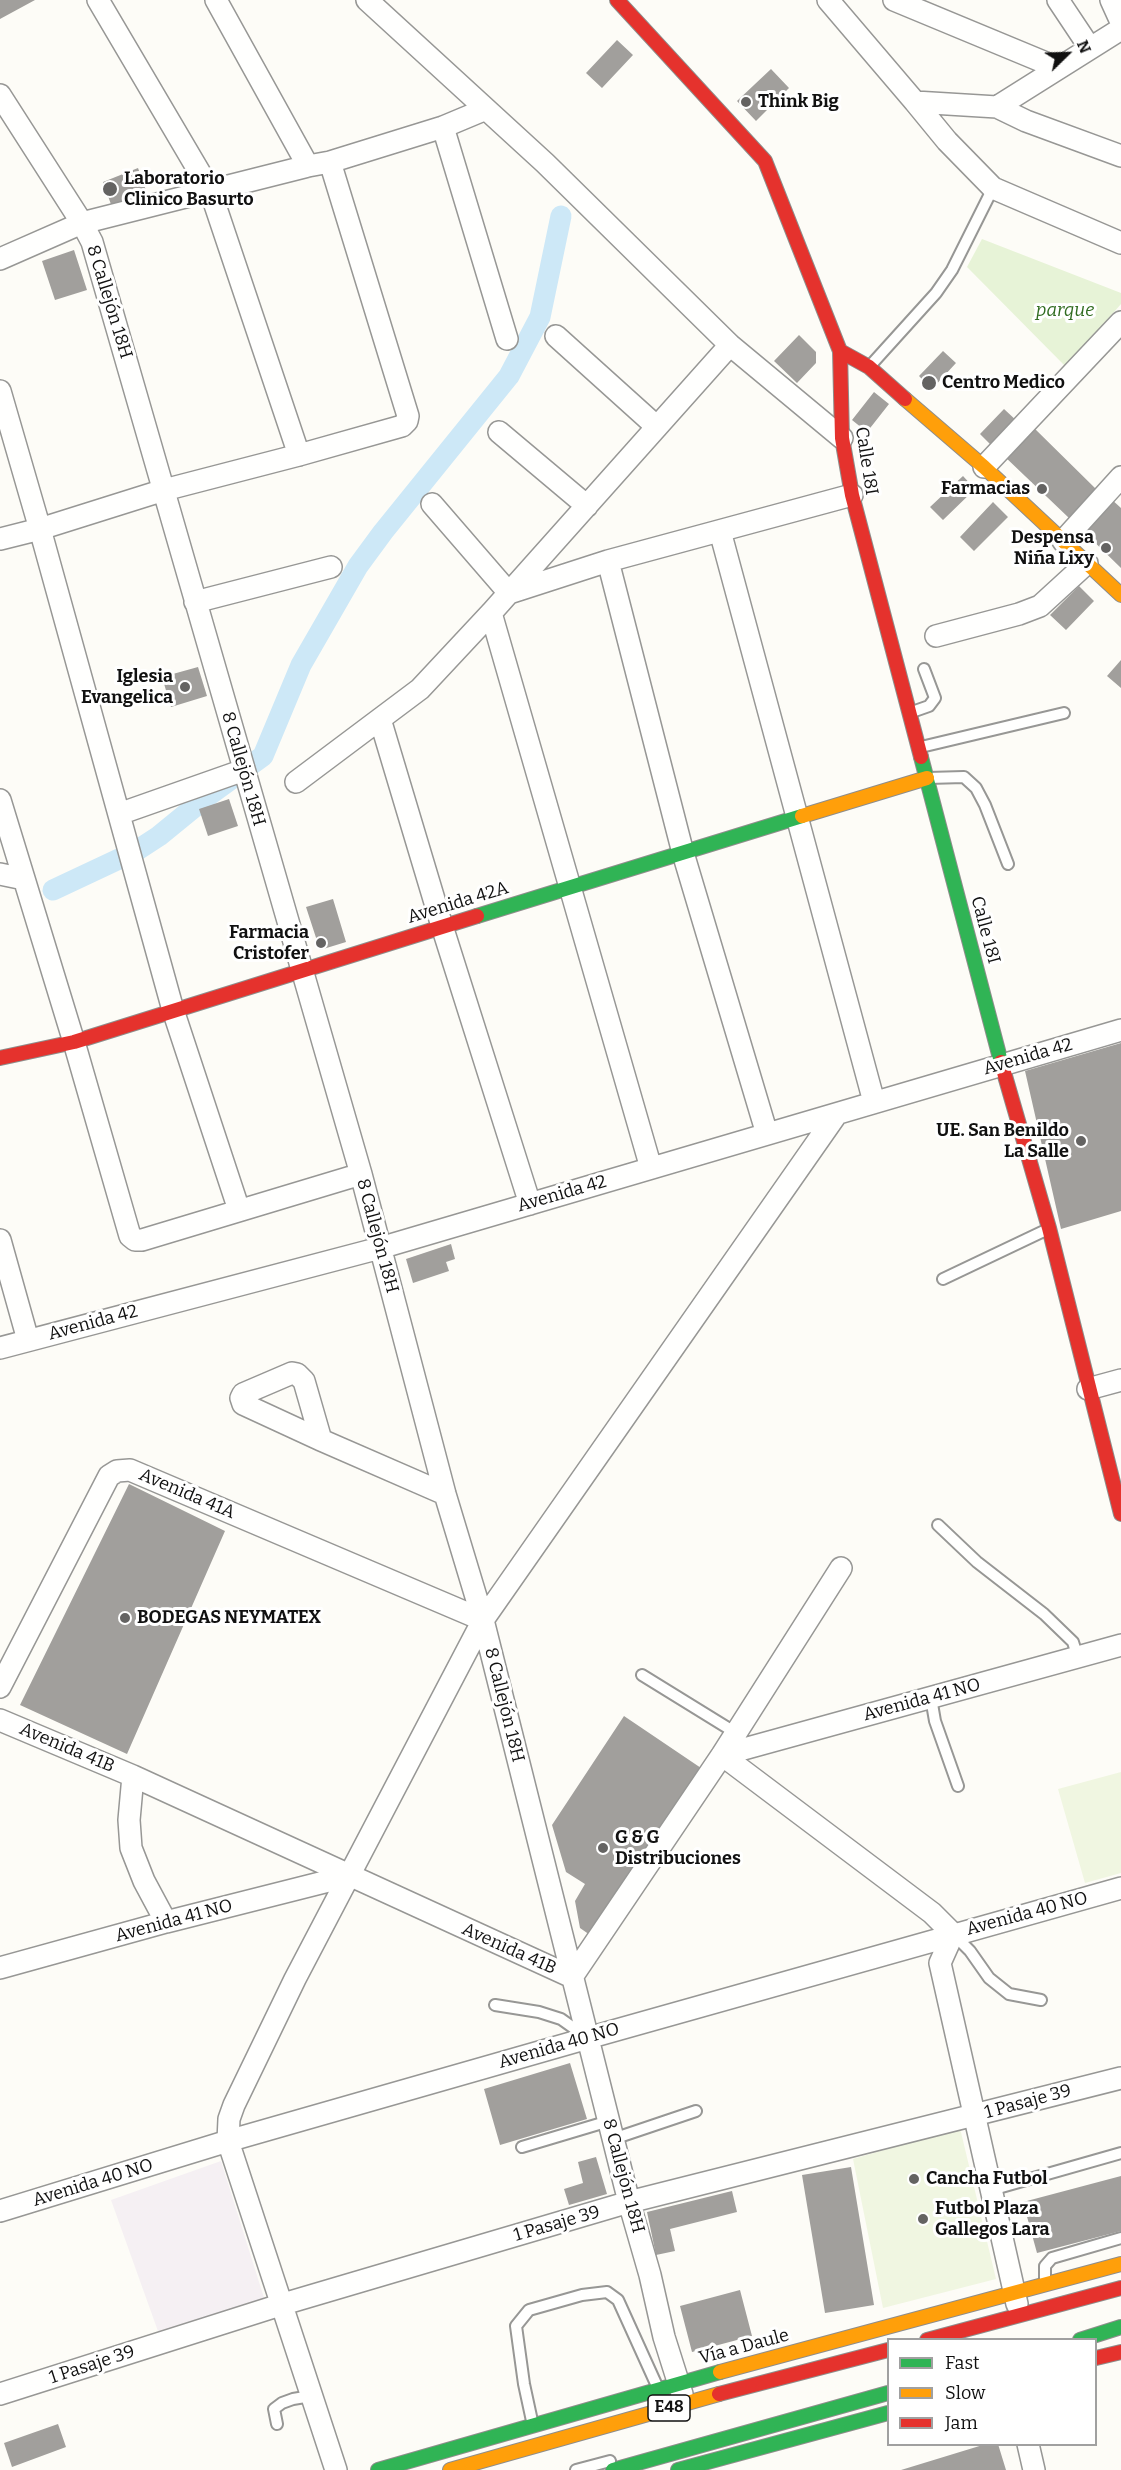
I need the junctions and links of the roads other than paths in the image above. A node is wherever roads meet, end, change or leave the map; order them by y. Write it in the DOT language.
graph roads {
  1 [pos="98,0"];
  2 [pos="216,0"];
  3 [pos="366,0"];
  4 [pos="617,0"];
  5 [pos="894,0"];
  6 [pos="1058,0"];
  7 [pos="1111,0"];
  8 [pos="837,4"];
  9 [pos="1121,22"];
  10 [pos="1121,29"];
  11 [pos="1090,48"];
  12 [pos="1058,68"];
  13 [pos="0,95"];
  14 [pos="915,102"];
  15 [pos="997,107"];
  16 [pos="486,109"];
  17 [pos="443,126"];
  18 [pos="1121,156"];
  19 [pos="330,162"];
  20 [pos="308,166"];
  21 [pos="993,188"];
  22 [pos="210,190"];
  23 [pos="82,223"];
  24 [pos="1121,243"];
  25 [pos="0,259"];
  26 [pos="1121,322"];
  27 [pos="556,336"];
  28 [pos="507,339"];
  29 [pos="730,345"];
  30 [pos="840,351"];
  31 [pos="869,367"];
  32 [pos="0,391"];
  33 [pos="657,427"];
  34 [pos="499,432"];
  35 [pos="842,438"];
  36 [pos="298,456"];
  37 [pos="984,467"];
  38 [pos="1121,477"];
  39 [pos="164,490"];
  40 [pos="852,495"];
  41 [pos="432,504"];
  42 [pos="587,506"];
  43 [pos="40,529"];
  44 [pos="720,531"];
  45 [pos="0,539"];
  46 [pos="1063,541"];
  47 [pos="608,561"];
  48 [pos="1087,563"];
  49 [pos="331,567"];
  50 [pos="509,593"];
  51 [pos="1121,595"];
  52 [pos="195,602"];
  53 [pos="491,613"];
  54 [pos="936,636"];
  55 [pos="924,669"];
  56 [pos="909,713"];
  57 [pos="1064,713"];
  58 [pos="380,719"];
  59 [pos="918,748"];
  60 [pos="244,770"];
  61 [pos="927,778"];
  62 [pos="296,782"];
  63 [pos="0,800"];
  64 [pos="118,814"];
  65 [pos="798,817"];
  66 [pos="683,853"];
  67 [pos="1008,864"];
  68 [pos="0,874"];
  69 [pos="24,879"];
  70 [pos="571,887"];
  71 [pos="442,926"];
  72 [pos="300,970"];
  73 [pos="173,1010"];
  74 [pos="1121,1030"];
  75 [pos="74,1042"];
  76 [pos="0,1058"];
  77 [pos="1002,1065"];
  78 [pos="874,1102"];
  79 [pos="836,1115"];
  80 [pos="768,1134"];
  81 [pos="651,1168"];
  82 [pos="361,1174"];
  83 [pos="530,1204"];
  84 [pos="239,1210"];
  85 [pos="1049,1228"];
  86 [pos="0,1240"];
  87 [pos="380,1248"];
  88 [pos="943,1279"];
  89 [pos="28,1340"];
  90 [pos="0,1348"];
  91 [pos="1121,1380"];
  92 [pos="1088,1389"];
  93 [pos="321,1440"];
  94 [pos="445,1494"];
  95 [pos="1121,1514"];
  96 [pos="938,1525"];
  97 [pos="841,1568"];
  98 [pos="483,1620"];
  99 [pos="1121,1646"];
  100 [pos="1078,1658"];
  101 [pos="642,1675"];
  102 [pos="0,1687"];
  103 [pos="931,1698"];
  104 [pos="0,1720"];
  105 [pos="736,1733"];
  106 [pos="722,1755"];
  107 [pos="134,1776"];
  108 [pos="958,1786"];
  109 [pos="348,1876"];
  110 [pos="1121,1888"];
  111 [pos="166,1922"];
  112 [pos="953,1934"];
  113 [pos="0,1968"];
  114 [pos="572,1977"];
  115 [pos="1041,2001"];
  116 [pos="495,2005"];
  117 [pos="588,2038"];
  118 [pos="1121,2078"];
  119 [pos="696,2111"];
  120 [pos="974,2116"];
  121 [pos="611,2130"];
  122 [pos="228,2141"];
  123 [pos="522,2147"];
  124 [pos="1121,2153"];
  125 [pos="992,2190"];
  126 [pos="629,2202"];
  127 [pos="0,2211"];
  128 [pos="1121,2238"];
  129 [pos="1121,2264"];
  130 [pos="1045,2285"];
  131 [pos="1121,2288"];
  132 [pos="1015,2292"];
  133 [pos="280,2305"];
  134 [pos="1059,2305"];
  135 [pos="1020,2315"];
  136 [pos="1121,2328"];
  137 [pos="934,2338"];
  138 [pos="974,2338"];
  139 [pos="1087,2338"];
  140 [pos="887,2350"];
  141 [pos="1121,2352"];
  142 [pos="1097,2358"];
  143 [pos="887,2361"];
  144 [pos="887,2382"];
  145 [pos="808,2383"];
  146 [pos="674,2392"];
  147 [pos="887,2393"];
  148 [pos="0,2394"];
  149 [pos="311,2396"];
  150 [pos="887,2414"];
  151 [pos="277,2424"];
  152 [pos="533,2425"];
  153 [pos="617,2435"];
  154 [pos="1028,2446"];
  155 [pos="707,2459"];
  156 [pos="336,2470"];
  157 [pos="378,2470"];
  158 [pos="450,2470"];
  159 [pos="489,2470"];
  160 [pos="576,2470"];
  161 [pos="613,2470"];
  162 [pos="678,2470"];
  163 [pos="1034,2470"];
  1 -- 22 [label="street"];
  2 -- 20 [label="street"];
  3 -- 16 [label="street"];
  4 -- 30 [label="street"];
  5 -- 12 [label="street"];
  6 -- 11 [label="street"];
  7 -- 9 [label="street"];
  8 -- 14 [label="street"];
  10 -- 11 [label="street"];
  11 -- 12 [label="street"];
  12 -- 15 [label="street"];
  13 -- 23 [label="street, 8 Callejón 18H"];
  14 -- 15 [label="street"];
  14 -- 21 [label="street"];
  15 -- 18 [label="street"];
  16 -- 17 [label="street"];
  16 -- 29 [label="street"];
  17 -- 19 [label="street"];
  17 -- 28 [label="street"];
  19 -- 20 [label="street"];
  19 -- 36 [label="street"];
  20 -- 22 [label="street"];
  21 -- 24 [label="street"];
  21 -- 31 [label="lane"];
  22 -- 23 [label="street"];
  22 -- 36 [label="street"];
  23 -- 25 [label="street"];
  23 -- 39 [label="street, 8 Callejón 18H"];
  26 -- 37 [label="street"];
  27 -- 33 [label="street"];
  29 -- 33 [label="street"];
  29 -- 35 [label="street"];
  30 -- 31 [label="street"];
  30 -- 35 [label="street, Calle 18I"];
  31 -- 37 [label="street"];
  32 -- 43 [label="street"];
  33 -- 42 [label="street"];
  34 -- 42 [label="street"];
  35 -- 40 [label="street, Calle 18I"];
  36 -- 39 [label="street"];
  37 -- 46 [label="street"];
  38 -- 46 [label="street"];
  39 -- 43 [label="street"];
  39 -- 52 [label="street, 8 Callejón 18H"];
  40 -- 44 [label="street"];
  40 -- 56 [label="street, Calle 18I"];
  41 -- 50 [label="street"];
  42 -- 50 [label="street"];
  43 -- 45 [label="street"];
  43 -- 64 [label="street"];
  44 -- 47 [label="street"];
  44 -- 65 [label="street"];
  46 -- 48 [label="street"];
  47 -- 50 [label="street"];
  47 -- 66 [label="street"];
  48 -- 51 [label="street"];
  48 -- 54 [label="street"];
  49 -- 52 [label="street"];
  50 -- 53 [label="street"];
  52 -- 60 [label="street, 8 Callejón 18H"];
  53 -- 58 [label="street"];
  53 -- 70 [label="street"];
  55 -- 56 [label="lane"];
  56 -- 59 [label="street, Calle 18I"];
  57 -- 59 [label="lane"];
  58 -- 62 [label="street"];
  58 -- 71 [label="street"];
  59 -- 61 [label="street, Calle 18I"];
  60 -- 64 [label="street"];
  60 -- 72 [label="street, 8 Callejón 18H"];
  61 -- 65 [label="street, Avenida 42A"];
  61 -- 67 [label="lane"];
  61 -- 77 [label="street, Calle 18I"];
  63 -- 69 [label="street"];
  64 -- 73 [label="street"];
  65 -- 66 [label="street, Avenida 42A"];
  65 -- 78 [label="street"];
  66 -- 70 [label="street, Avenida 42A"];
  66 -- 80 [label="street"];
  68 -- 69 [label="street"];
  69 -- 75 [label="street"];
  70 -- 71 [label="street, Avenida 42A"];
  70 -- 81 [label="street"];
  71 -- 72 [label="street, Avenida 42A"];
  71 -- 83 [label="street"];
  72 -- 73 [label="street, Avenida 42A"];
  72 -- 82 [label="street, 8 Callejón 18H"];
  73 -- 75 [label="street, Avenida 42A"];
  73 -- 84 [label="street"];
  74 -- 77 [label="street, Avenida 42"];
  75 -- 76 [label="street, Avenida 42A"];
  75 -- 84 [label="street"];
  77 -- 78 [label="street, Avenida 42"];
  77 -- 85 [label="street, Calle 18I"];
  78 -- 79 [label="street, Avenida 42"];
  79 -- 80 [label="street, Avenida 42"];
  79 -- 98 [label="street"];
  80 -- 81 [label="street, Avenida 42"];
  81 -- 83 [label="street, Avenida 42"];
  82 -- 84 [label="street"];
  82 -- 87 [label="street, 8 Callejón 18H"];
  83 -- 87 [label="street, Avenida 42"];
  85 -- 88 [label="lane"];
  85 -- 92 [label="street, Calle 18I"];
  86 -- 89 [label="street"];
  87 -- 89 [label="street, Avenida 42"];
  87 -- 94 [label="street, 8 Callejón 18H"];
  89 -- 90 [label="street, Avenida 42"];
  91 -- 92 [label="street"];
  92 -- 95 [label="street, Calle 18I"];
  93 -- 94 [label="street"];
  94 -- 98 [label="street, 8 Callejón 18H"];
  96 -- 100 [label="lane"];
  97 -- 105 [label="street, Avenida 41B"];
  98 -- 102 [label="street, Avenida 41A"];
  98 -- 109 [label="street"];
  98 -- 114 [label="street, 8 Callejón 18H"];
  99 -- 100 [label="street, Avenida 41 NO"];
  100 -- 103 [label="street, Avenida 41 NO"];
  101 -- 105 [label="lane"];
  103 -- 106 [label="street, Avenida 41 NO"];
  103 -- 108 [label="lane"];
  104 -- 107 [label="street, Avenida 41B"];
  105 -- 106 [label="street, Avenida 41B"];
  106 -- 112 [label="street"];
  106 -- 114 [label="street, Avenida 41B"];
  107 -- 109 [label="street, Avenida 41B"];
  107 -- 111 [label="street"];
  109 -- 111 [label="street, Avenida 41 NO"];
  109 -- 114 [label="street, Avenida 41B"];
  109 -- 122 [label="street"];
  110 -- 112 [label="street, Avenida 40 NO"];
  111 -- 113 [label="street, Avenida 41 NO"];
  112 -- 115 [label="lane"];
  112 -- 117 [label="street, Avenida 40 NO"];
  112 -- 120 [label="street"];
  114 -- 117 [label="street, 8 Callejón 18H"];
  116 -- 117 [label="lane"];
  117 -- 121 [label="street, 8 Callejón 18H"];
  117 -- 122 [label="street, Avenida 40 NO"];
  118 -- 120 [label="street, 1 Pasaje 39"];
  119 -- 121 [label="lane"];
  120 -- 125 [label="street"];
  120 -- 126 [label="street, 1 Pasaje 39"];
  121 -- 123 [label="lane"];
  121 -- 126 [label="street, 8 Callejón 18H"];
  122 -- 127 [label="street, Avenida 40 NO"];
  122 -- 133 [label="street"];
  124 -- 125 [label="lane"];
  125 -- 132 [label="street"];
  126 -- 133 [label="street, 1 Pasaje 39"];
  126 -- 146 [label="street, 8 Callejón 18H"];
  128 -- 130 [label="lane"];
  129 -- 130 [label="street, Vía a Daule / E48"];
  130 -- 132 [label="street, Vía a Daule / E48"];
  131 -- 134 [label="street"];
  132 -- 135 [label="street"];
  132 -- 146 [label="street, Vía a Daule / E48"];
  133 -- 148 [label="street, 1 Pasaje 39"];
  133 -- 149 [label="street"];
  134 -- 135 [label="street"];
  134 -- 138 [label="lane"];
  135 -- 137 [label="street"];
  136 -- 139 [label="street"];
  140 -- 146 [label="street, Vía a Daule / E48"];
  141 -- 142 [label="street"];
  143 -- 145 [label="lane"];
  144 -- 160 [label="lane"];
  146 -- 152 [label="street, Vía a Daule / E48"];
  146 -- 152 [label="lane"];
  146 -- 158 [label="street, Vía a Daule / E48"];
  147 -- 155 [label="street, E48"];
  149 -- 151 [label="lane"];
  149 -- 156 [label="street"];
  150 -- 155 [label="street, E48"];
  152 -- 157 [label="street, Vía a Daule / E48"];
  153 -- 159 [label="lane"];
  154 -- 163 [label="street"];
  155 -- 161 [label="street, E48"];
  155 -- 162 [label="street, E48"];
}
